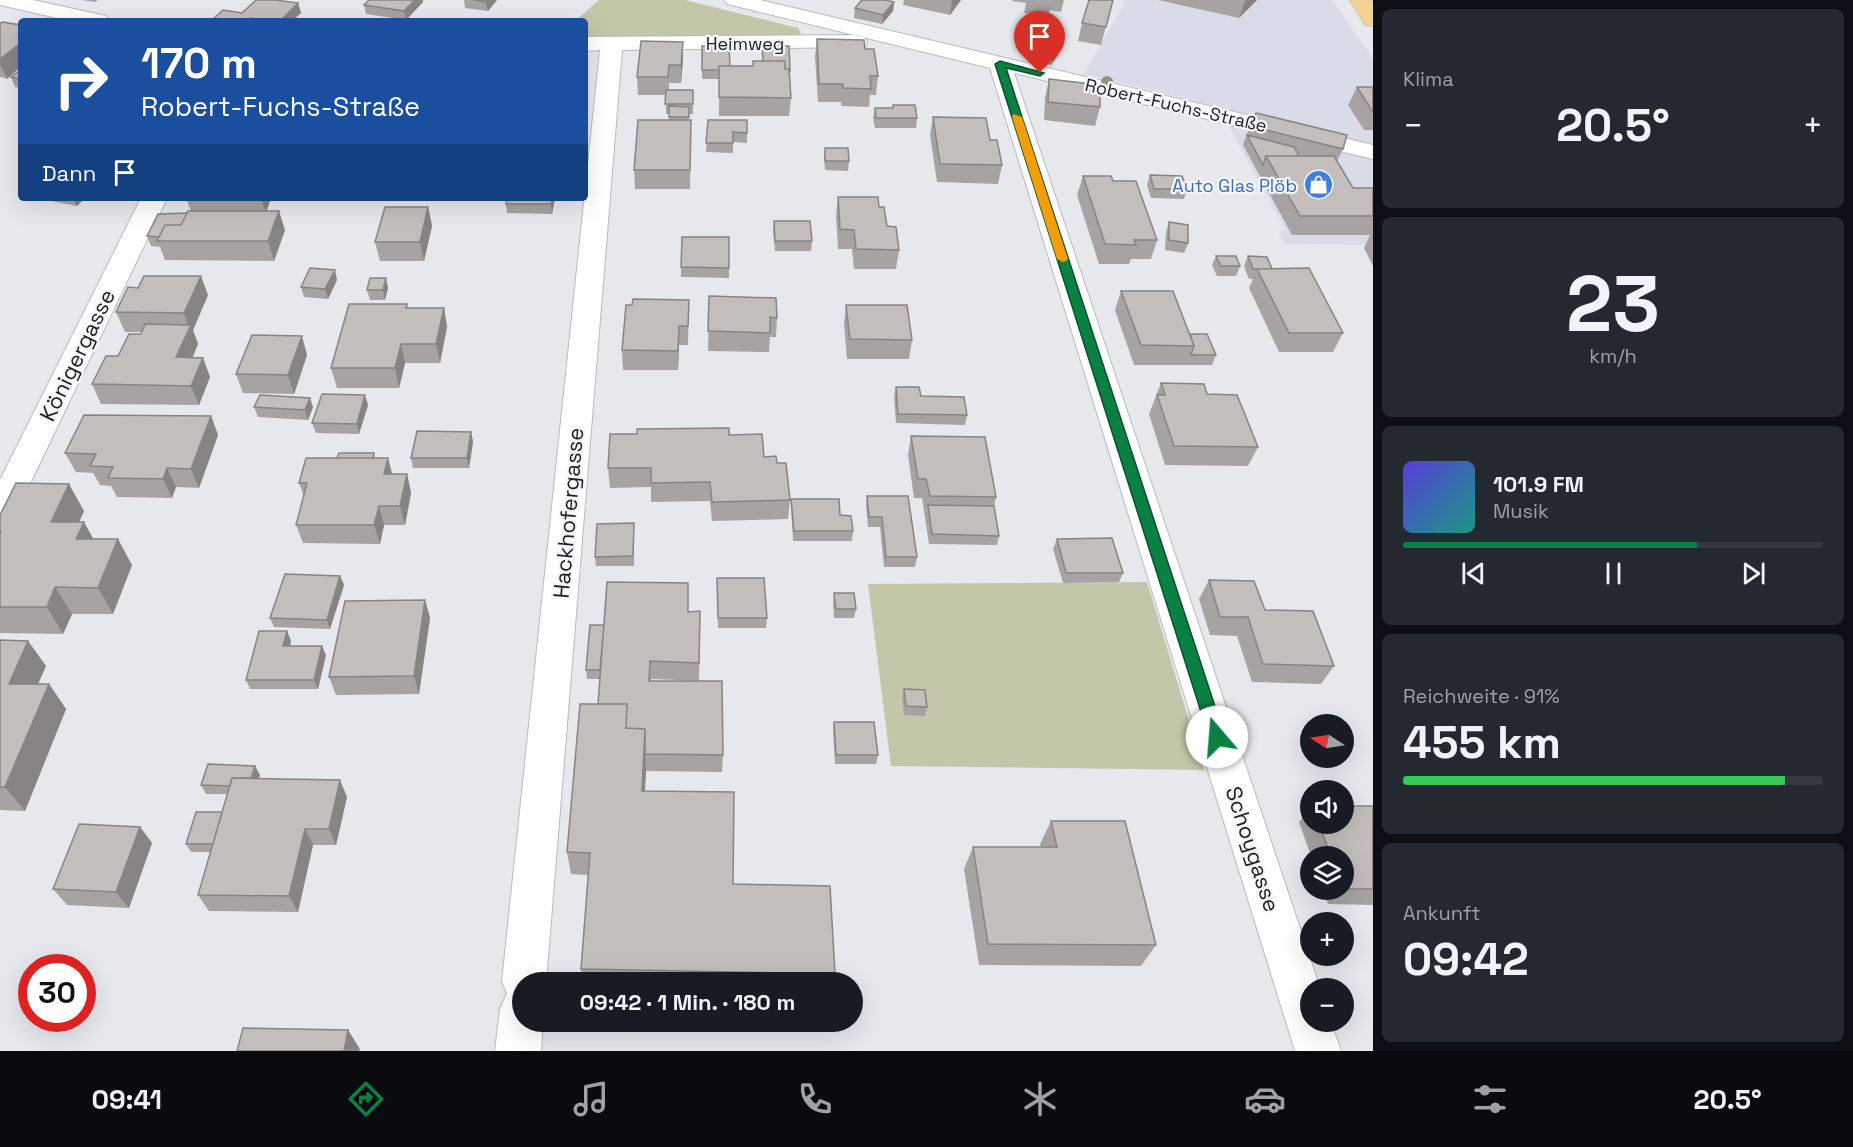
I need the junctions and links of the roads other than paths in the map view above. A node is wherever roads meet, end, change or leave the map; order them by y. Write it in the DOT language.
graph roads {
  1 [pos="734,0"];
  2 [pos="1360,0"];
  3 [pos="32,3"];
  4 [pos="7,10"];
  5 [pos="87,18"];
  6 [pos="1373,20"];
  7 [pos="906,42"];
  8 [pos="599,44"];
  9 [pos="1000,64"];
  10 [pos="1373,152"];
  11 [pos="588,182"];
  12 [pos="153,201"];
  13 [pos="586,201"];
  14 [pos="0,513"];
  15 [pos="525,972"];
  16 [pos="520,1032"];
  17 [pos="518,1051"];
  18 [pos="1318,1051"];
  1 -- 7 [label="street, Robert-Fuchs-Straße"];
  2 -- 6 [label="main road"];
  3 -- 4 [label="street"];
  3 -- 5 [label="street"];
  7 -- 8 [label="street, Heimweg"];
  7 -- 9 [label="street, Robert-Fuchs-Straße"];
  8 -- 11 [label="street, Hackhofergasse"];
  9 -- 10 [label="street, Robert-Fuchs-Straße"];
  9 -- 18 [label="street, Schoygasse"];
  12 -- 14 [label="street, Königergasse"];
  13 -- 15 [label="street, Hackhofergasse"];
  16 -- 17 [label="street"];
}
